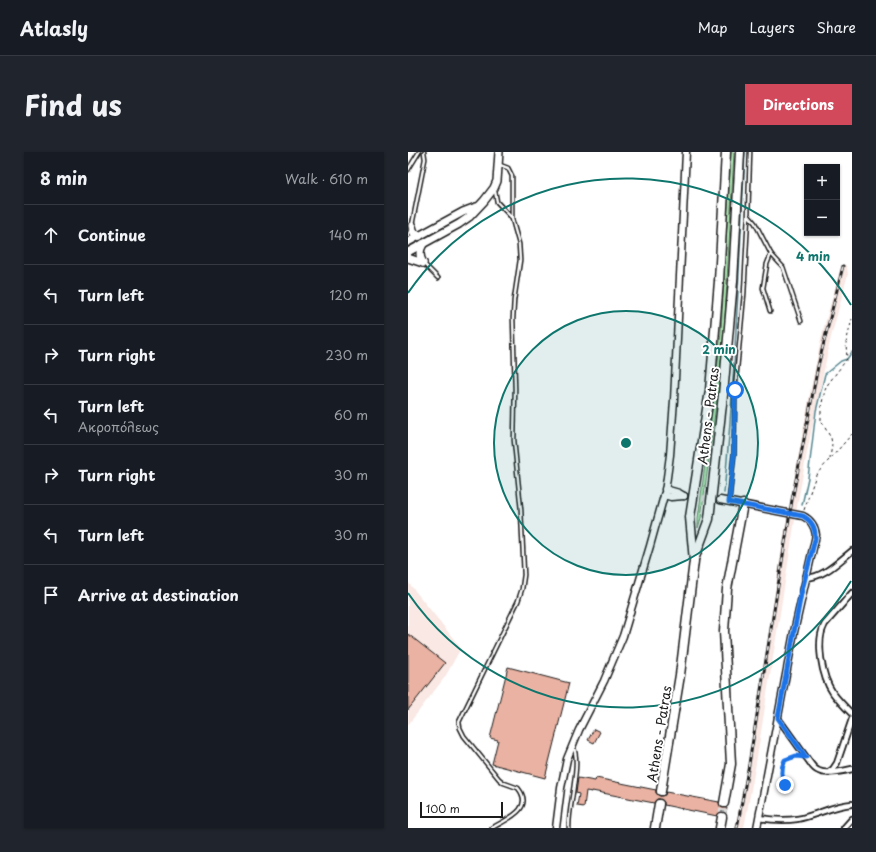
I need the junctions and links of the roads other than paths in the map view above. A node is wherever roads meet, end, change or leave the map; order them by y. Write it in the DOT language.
graph roads {
  1 [pos="419,152"];
  2 [pos="424,152"];
  3 [pos="498,152"];
  4 [pos="686,152"];
  5 [pos="726,152"];
  6 [pos="740,152"];
  7 [pos="750,152"];
  8 [pos="498,165"];
  9 [pos="408,170"];
  10 [pos="494,188"];
  11 [pos="478,206"];
  12 [pos="748,216"];
  13 [pos="512,219"];
  14 [pos="410,229"];
  15 [pos="408,236"];
  16 [pos="420,236"];
  17 [pos="408,242"];
  18 [pos="423,244"];
  19 [pos="408,253"];
  20 [pos="771,254"];
  21 [pos="423,263"];
  22 [pos="438,278"];
  23 [pos="770,311"];
  24 [pos="801,321"];
  25 [pos="720,500"];
  26 [pos="729,502"];
  27 [pos="743,504"];
  28 [pos="852,548"];
  29 [pos="852,551"];
  30 [pos="694,561"];
  31 [pos="805,578"];
  32 [pos="852,593"];
  33 [pos="852,714"];
  34 [pos="778,718"];
  35 [pos="852,719"];
  36 [pos="572,744"];
  37 [pos="852,769"];
  38 [pos="830,771"];
  39 [pos="661,791"];
  40 [pos="724,803"];
  41 [pos="659,804"];
  42 [pos="852,804"];
  43 [pos="722,817"];
  44 [pos="759,818"];
  45 [pos="852,819"];
  46 [pos="492,828"];
  47 [pos="556,828"];
  48 [pos="570,828"];
  49 [pos="654,828"];
  50 [pos="720,828"];
  51 [pos="757,828"];
  52 [pos="844,828"];
  1 -- 9 [label="lane"];
  2 -- 14 [label="lane"];
  3 -- 8 [label="main road"];
  4 -- 36 [label="street"];
  5 -- 30 [label="highway, Athens - Patras"];
  6 -- 30 [label="highway, Athens - Patras"];
  7 -- 12 [label="lane"];
  8 -- 10 [label="main road"];
  8 -- 13 [label="lane"];
  10 -- 11 [label="main road"];
  10 -- 13 [label="lane"];
  11 -- 16 [label="main road"];
  11 -- 18 [label="main road"];
  12 -- 20 [label="lane"];
  12 -- 26 [label="lane"];
  13 -- 46 [label="lane"];
  14 -- 15 [label="lane"];
  14 -- 16 [label="main road"];
  16 -- 17 [label="main road"];
  18 -- 19 [label="main road"];
  18 -- 21 [label="main road"];
  19 -- 21 [label="main road"];
  20 -- 23 [label="lane"];
  20 -- 24 [label="lane"];
  21 -- 22 [label="lane"];
  25 -- 26 [label="street"];
  26 -- 27 [label="street"];
  27 -- 31 [label="street"];
  27 -- 40 [label="highway"];
  28 -- 29 [label="street"];
  29 -- 31 [label="street"];
  30 -- 39 [label="highway, Athens - Patras"];
  31 -- 34 [label="street"];
  32 -- 33 [label="street"];
  34 -- 38 [label="street"];
  34 -- 44 [label="street"];
  35 -- 38 [label="street"];
  36 -- 47 [label="street"];
  36 -- 48 [label="lane"];
  37 -- 38 [label="street"];
  41 -- 49 [label="highway"];
  42 -- 44 [label="street"];
  43 -- 50 [label="highway"];
  44 -- 51 [label="street"];
  45 -- 52 [label="street"];
}
